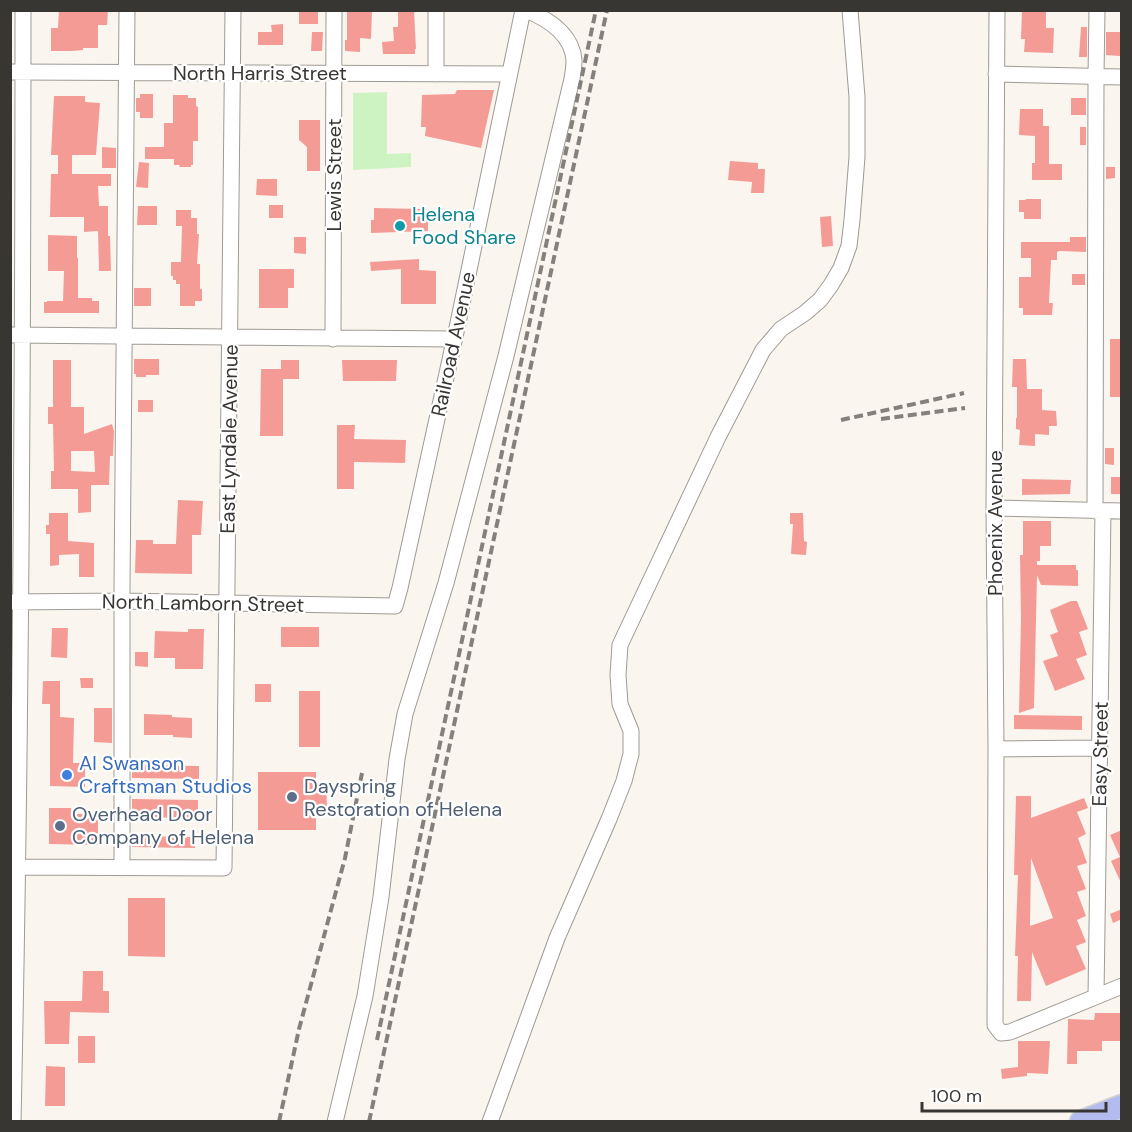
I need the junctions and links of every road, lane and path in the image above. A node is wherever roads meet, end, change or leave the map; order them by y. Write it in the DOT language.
graph roads {
  1 [pos="23,10"];
  2 [pos="128,10"];
  3 [pos="233,10"];
  4 [pos="334,10"];
  5 [pos="436,10"];
  6 [pos="525,10"];
  7 [pos="850,10"];
  8 [pos="997,10"];
  9 [pos="1097,10"];
  10 [pos="17,72"];
  11 [pos="127,73"];
  12 [pos="232,73"];
  13 [pos="334,73"];
  14 [pos="436,74"];
  15 [pos="996,74"];
  16 [pos="509,75"];
  17 [pos="1095,76"];
  18 [pos="1122,77"];
  19 [pos="16,335"];
  20 [pos="124,336"];
  21 [pos="230,338"];
  22 [pos="333,339"];
  23 [pos="454,339"];
  24 [pos="994,508"];
  25 [pos="1099,511"];
  26 [pos="1122,511"];
  27 [pos="122,601"];
  28 [pos="16,602"];
  29 [pos="227,603"];
  30 [pos="395,606"];
  31 [pos="1100,748"];
  32 [pos="996,749"];
  33 [pos="15,867"];
  34 [pos="122,868"];
  35 [pos="1122,986"];
  36 [pos="1096,996"];
  37 [pos="1122,1106"];
  38 [pos="13,1122"];
  39 [pos="335,1122"];
  40 [pos="490,1122"];
  41 [pos="1081,1122"];
  1 -- 10 [label="street"];
  2 -- 11 [label="street"];
  3 -- 12 [label="street, East Lyndale Avenue"];
  4 -- 13 [label="street, Lewis Street"];
  5 -- 14 [label="street"];
  6 -- 16 [label="street, Railroad Avenue"];
  6 -- 39 [label="street"];
  7 -- 40 [label="street"];
  8 -- 15 [label="street, Phoenix Avenue"];
  9 -- 17 [label="street, Easy Street"];
  10 -- 11 [label="street, North Harris Street"];
  10 -- 19 [label="street"];
  11 -- 12 [label="street, North Harris Street"];
  11 -- 20 [label="street"];
  12 -- 13 [label="street, North Harris Street"];
  12 -- 21 [label="street, East Lyndale Avenue"];
  13 -- 14 [label="street, North Harris Street"];
  13 -- 22 [label="street, Lewis Street"];
  14 -- 16 [label="street, North Harris Street"];
  15 -- 17 [label="street"];
  15 -- 24 [label="street, Phoenix Avenue"];
  16 -- 23 [label="street, Railroad Avenue"];
  17 -- 18 [label="street"];
  17 -- 25 [label="street, Easy Street"];
  19 -- 20 [label="street"];
  19 -- 28 [label="street"];
  20 -- 21 [label="street"];
  20 -- 27 [label="street"];
  21 -- 22 [label="street"];
  21 -- 29 [label="street, East Lyndale Avenue"];
  22 -- 23 [label="street"];
  23 -- 30 [label="street, Railroad Avenue"];
  24 -- 25 [label="street"];
  24 -- 32 [label="street, Phoenix Avenue"];
  25 -- 26 [label="street"];
  25 -- 31 [label="street, Easy Street"];
  27 -- 28 [label="street, North Lamborn Street"];
  27 -- 29 [label="street, North Lamborn Street"];
  27 -- 34 [label="street"];
  28 -- 33 [label="street"];
  29 -- 30 [label="street, North Lamborn Street"];
  29 -- 34 [label="street, East Lyndale Avenue"];
  31 -- 32 [label="street"];
  31 -- 36 [label="street, Easy Street"];
  32 -- 36 [label="street, Phoenix Avenue"];
  33 -- 34 [label="street"];
  33 -- 38 [label="street"];
  35 -- 36 [label="street"];
  37 -- 41 [label="highway"];
}
